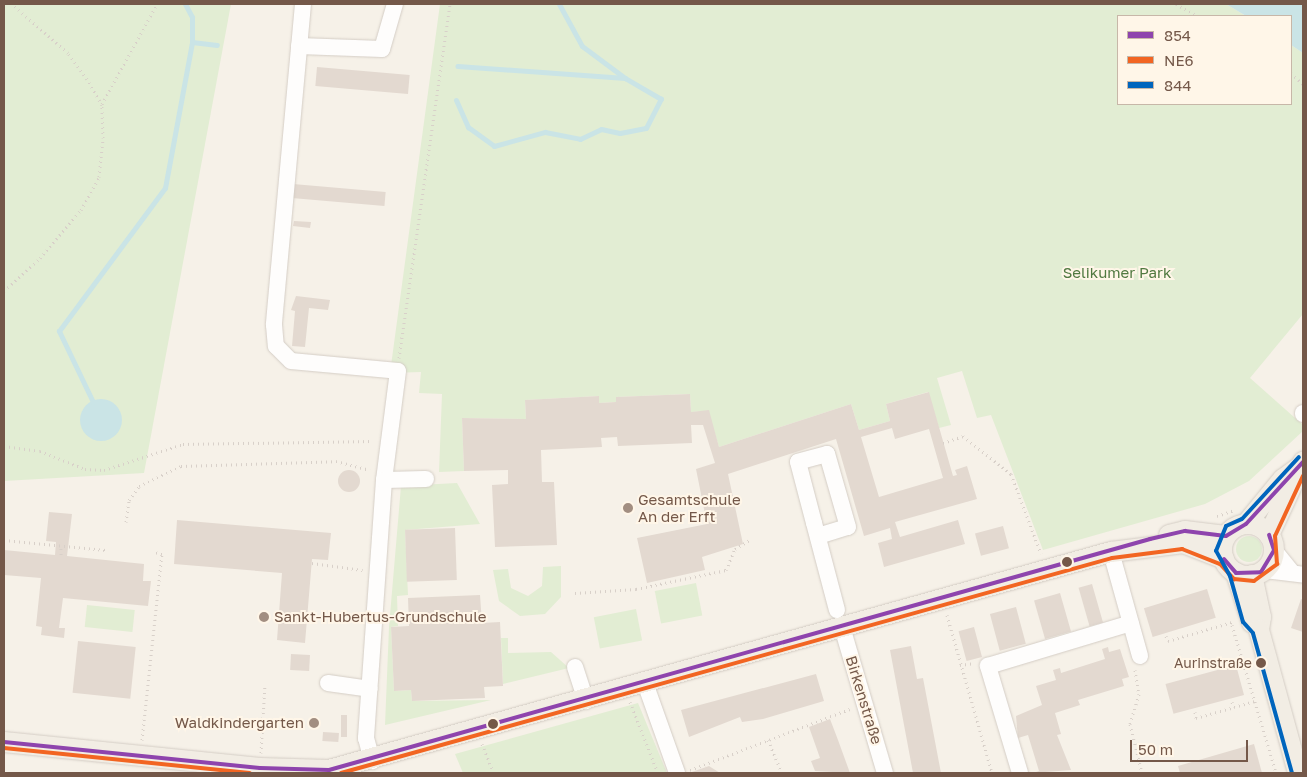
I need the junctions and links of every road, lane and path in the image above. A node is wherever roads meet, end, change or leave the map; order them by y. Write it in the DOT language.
graph roads {
  1 [pos="12,4"];
  2 [pos="157,4"];
  3 [pos="303,4"];
  4 [pos="395,4"];
  5 [pos="450,4"];
  6 [pos="1176,4"];
  7 [pos="1196,15"];
  8 [pos="299,46"];
  9 [pos="1292,74"];
  10 [pos="1303,84"];
  11 [pos="102,105"];
  12 [pos="4,291"];
  13 [pos="398,371"];
  14 [pos="389,441"];
  15 [pos="943,443"];
  16 [pos="4,446"];
  17 [pos="1302,464"];
  18 [pos="426,479"];
  19 [pos="384,480"];
  20 [pos="1242,516"];
  21 [pos="1209,518"];
  22 [pos="126,522"];
  23 [pos="818,536"];
  24 [pos="1226,536"];
  25 [pos="4,540"];
  26 [pos="751,540"];
  27 [pos="1271,543"];
  28 [pos="61,547"];
  29 [pos="106,550"];
  30 [pos="1118,550"];
  31 [pos="155,552"];
  32 [pos="61,555"];
  33 [pos="312,563"];
  34 [pos="1046,569"];
  35 [pos="1244,569"];
  36 [pos="378,570"];
  37 [pos="1298,573"];
  38 [pos="575,593"];
  39 [pos="942,599"];
  40 [pos="1230,612"];
  41 [pos="840,619"];
  42 [pos="1232,622"];
  43 [pos="1131,623"];
  44 [pos="1203,626"];
  45 [pos="1205,631"];
  46 [pos="1166,636"];
  47 [pos="1140,656"];
  48 [pos="575,667"];
  49 [pos="328,683"];
  50 [pos="645,683"];
  51 [pos="265,684"];
  52 [pos="370,689"];
  53 [pos="625,690"];
  54 [pos="586,701"];
  55 [pos="1256,701"];
  56 [pos="1232,702"];
  57 [pos="864,704"];
  58 [pos="1234,707"];
  59 [pos="1194,712"];
  60 [pos="478,732"];
  61 [pos="768,740"];
  62 [pos="4,742"];
  63 [pos="142,744"];
  64 [pos="366,766"];
  65 [pos="260,768"];
  66 [pos="330,772"];
  67 [pos="494,773"];
  68 [pos="658,773"];
  69 [pos="677,773"];
  70 [pos="682,773"];
  71 [pos="782,773"];
  72 [pos="885,773"];
  73 [pos="992,773"];
  74 [pos="1020,773"];
  75 [pos="1142,773"];
  76 [pos="1276,773"];
  77 [pos="1298,773"];
  1 -- 11 [label="path"];
  2 -- 11 [label="path"];
  3 -- 8 [label="street"];
  4 -- 8 [label="street"];
  5 -- 13 [label="path"];
  6 -- 7 [label="path"];
  8 -- 13 [label="street"];
  9 -- 10 [label="path"];
  11 -- 12 [label="path"];
  13 -- 14 [label="street"];
  14 -- 16 [label="path"];
  14 -- 19 [label="street"];
  15 -- 34 [label="path"];
  17 -- 20 [label="main road"];
  17 -- 27 [label="main road"];
  18 -- 19 [label="street"];
  19 -- 22 [label="path"];
  19 -- 36 [label="street"];
  20 -- 21 [label="path"];
  20 -- 24 [label="main road"];
  20 -- 27 [label="main road"];
  23 -- 23 [label="street, Birkenstraße"];
  23 -- 41 [label="street, Birkenstraße"];
  24 -- 30 [label="main road"];
  24 -- 35 [label="main road"];
  25 -- 28 [label="path"];
  26 -- 38 [label="path"];
  27 -- 35 [label="main road"];
  27 -- 37 [label="street"];
  28 -- 29 [label="path"];
  28 -- 32 [label="path"];
  30 -- 34 [label="main road"];
  30 -- 35 [label="main road"];
  30 -- 43 [label="street"];
  31 -- 63 [label="path"];
  33 -- 36 [label="path"];
  34 -- 39 [label="main road"];
  35 -- 37 [label="street"];
  35 -- 77 [label="main road"];
  36 -- 52 [label="street"];
  39 -- 41 [label="main road"];
  39 -- 73 [label="path"];
  40 -- 42 [label="path"];
  41 -- 50 [label="main road"];
  41 -- 57 [label="street, Birkenstraße"];
  42 -- 45 [label="path"];
  42 -- 55 [label="path"];
  43 -- 47 [label="street"];
  43 -- 74 [label="street"];
  44 -- 45 [label="path"];
  45 -- 46 [label="path"];
  47 -- 75 [label="path"];
  48 -- 54 [label="street"];
  49 -- 52 [label="street"];
  50 -- 53 [label="main road"];
  50 -- 69 [label="street"];
  51 -- 65 [label="path"];
  52 -- 64 [label="street"];
  53 -- 54 [label="main road"];
  53 -- 68 [label="path"];
  54 -- 60 [label="main road"];
  55 -- 58 [label="path"];
  55 -- 76 [label="path"];
  56 -- 58 [label="path"];
  57 -- 61 [label="path"];
  57 -- 72 [label="street, Birkenstraße"];
  58 -- 59 [label="path"];
  60 -- 64 [label="main road"];
  60 -- 67 [label="path"];
  61 -- 70 [label="path"];
  61 -- 71 [label="path"];
  62 -- 65 [label="main road"];
  64 -- 66 [label="main road"];
  65 -- 66 [label="main road"];
}
